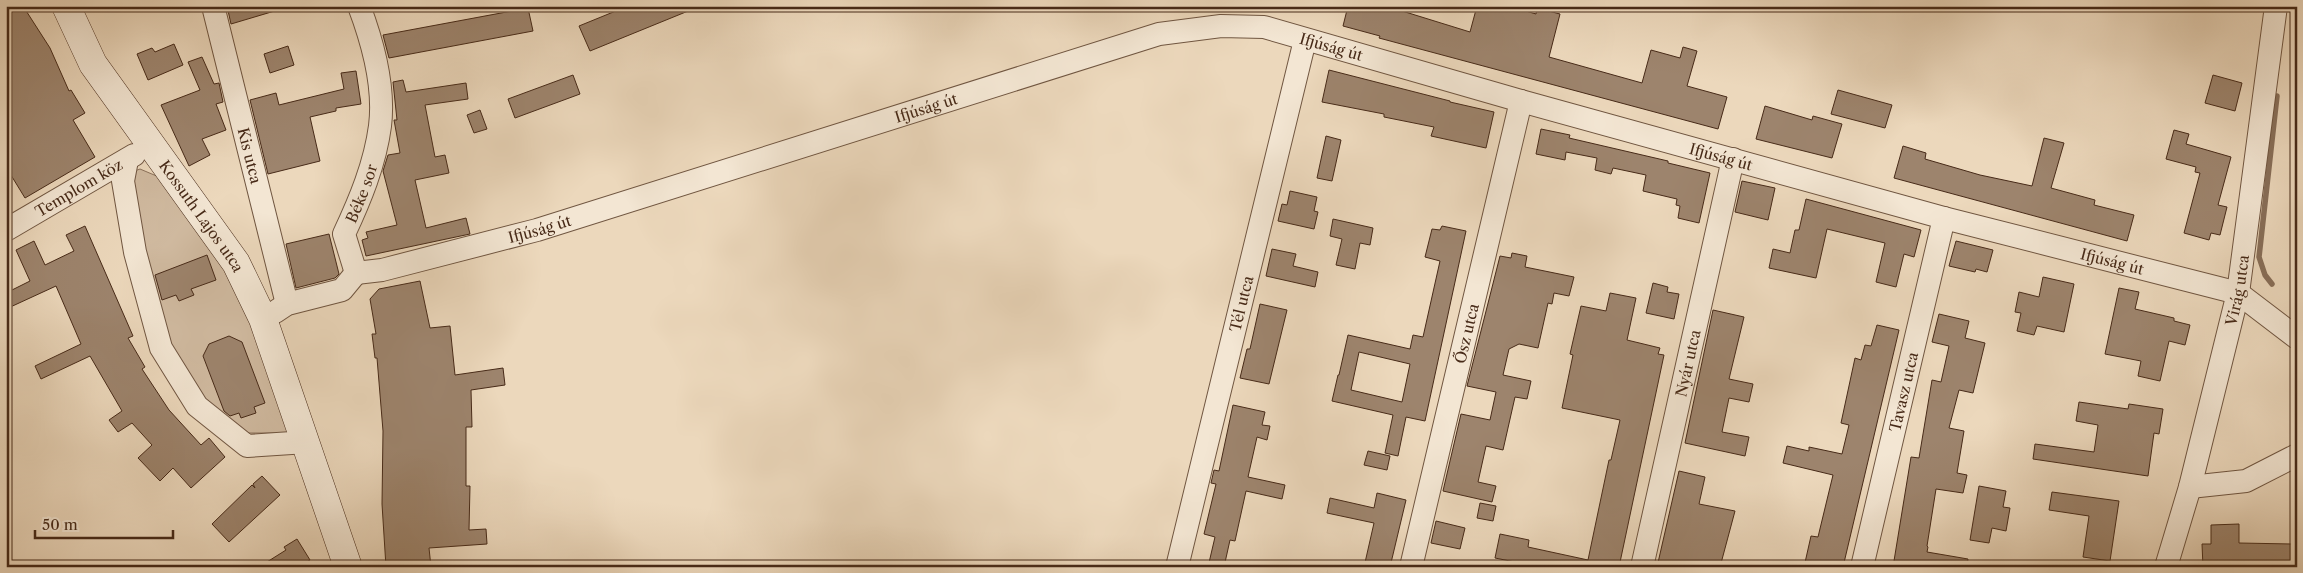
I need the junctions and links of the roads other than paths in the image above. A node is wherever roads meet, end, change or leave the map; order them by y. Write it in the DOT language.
graph roads {
  1 [pos="66,6"];
  2 [pos="214,6"];
  3 [pos="360,6"];
  4 [pos="2276,6"];
  5 [pos="1305,40"];
  6 [pos="1521,101"];
  7 [pos="149,144"];
  8 [pos="1733,159"];
  9 [pos="127,160"];
  10 [pos="1944,218"];
  11 [pos="6,230"];
  12 [pos="356,273"];
  13 [pos="2238,293"];
  14 [pos="288,304"];
  15 [pos="263,319"];
  16 [pos="2297,338"];
  17 [pos="307,442"];
  18 [pos="2297,456"];
  19 [pos="2190,487"];
  20 [pos="348,567"];
  21 [pos="1178,567"];
  22 [pos="1411,567"];
  23 [pos="1642,567"];
  24 [pos="1862,567"];
  25 [pos="2166,567"];
  1 -- 7 [label="street, Kossuth Lajos utca"];
  2 -- 14 [label="street, Kis utca"];
  3 -- 12 [label="street, Béke sor"];
  4 -- 13 [label="street, Virág utca"];
  5 -- 6 [label="street, Ifjúság út"];
  5 -- 12 [label="street, Ifjúság út"];
  5 -- 21 [label="street, Tél utca"];
  6 -- 8 [label="street, Ifjúság út"];
  6 -- 22 [label="street, Ősz utca"];
  7 -- 9 [label="street, Templom köz"];
  7 -- 15 [label="street, Kossuth Lajos utca"];
  8 -- 10 [label="street, Ifjúság út"];
  8 -- 23 [label="street, Nyár utca"];
  9 -- 11 [label="street, Templom köz"];
  9 -- 17 [label="street"];
  10 -- 13 [label="street, Ifjúság út"];
  10 -- 24 [label="street, Tavasz utca"];
  12 -- 14 [label="street"];
  13 -- 16 [label="street, Ifjúság út"];
  13 -- 19 [label="street, Virág utca"];
  14 -- 15 [label="street"];
  15 -- 17 [label="street, Kossuth Lajos utca"];
  17 -- 20 [label="street, Kossuth Lajos utca"];
  18 -- 19 [label="street"];
  19 -- 25 [label="street, Virág utca"];
}
